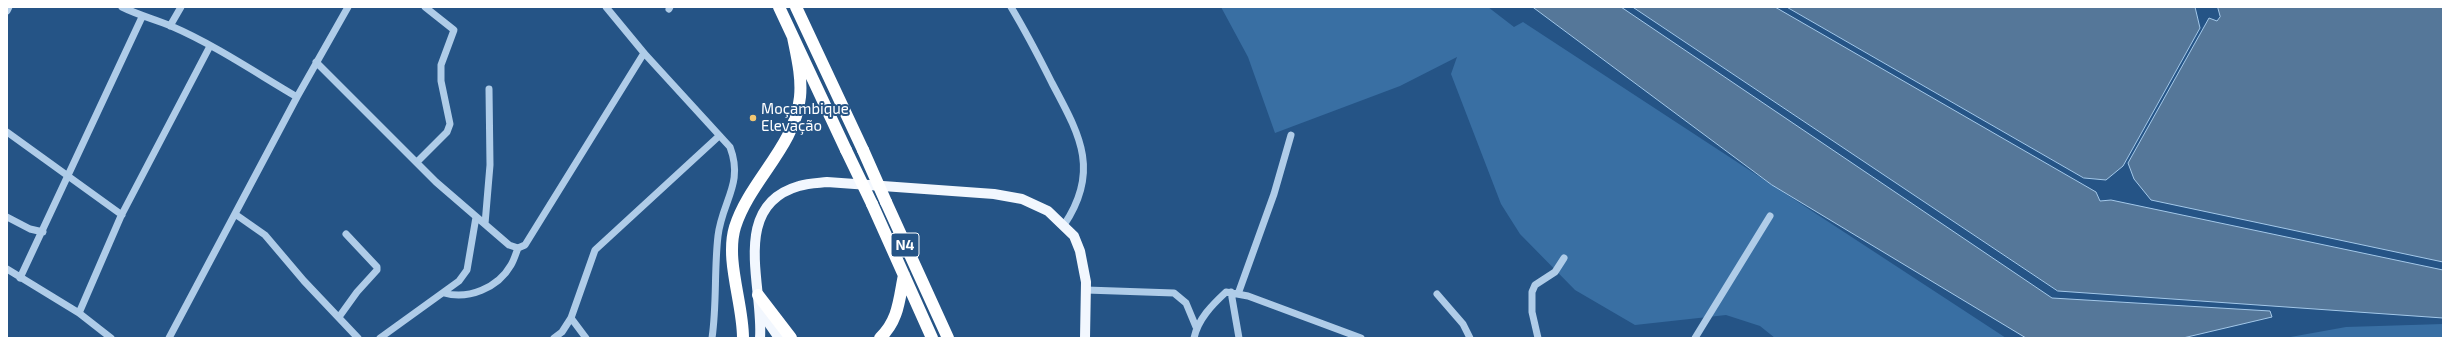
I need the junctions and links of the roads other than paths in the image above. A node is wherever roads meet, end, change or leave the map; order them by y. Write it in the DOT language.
graph roads {
  1 [pos="9,7"];
  2 [pos="122,7"];
  3 [pos="181,7"];
  4 [pos="348,7"];
  5 [pos="425,7"];
  6 [pos="606,7"];
  7 [pos="779,7"];
  8 [pos="796,7"];
  9 [pos="1012,7"];
  10 [pos="7,11"];
  11 [pos="142,17"];
  12 [pos="170,26"];
  13 [pos="793,37"];
  14 [pos="210,46"];
  15 [pos="644,53"];
  16 [pos="316,62"];
  17 [pos="489,89"];
  18 [pos="297,97"];
  19 [pos="7,132"];
  20 [pos="1291,135"];
  21 [pos="720,136"];
  22 [pos="417,162"];
  23 [pos="67,175"];
  24 [pos="235,214"];
  25 [pos="122,215"];
  26 [pos="476,216"];
  27 [pos="1770,216"];
  28 [pos="7,217"];
  29 [pos="485,224"];
  30 [pos="1064,225"];
  31 [pos="43,232"];
  32 [pos="346,234"];
  33 [pos="518,248"];
  34 [pos="1564,258"];
  35 [pos="7,269"];
  36 [pos="904,275"];
  37 [pos="20,278"];
  38 [pos="1086,290"];
  39 [pos="1231,292"];
  40 [pos="444,293"];
  41 [pos="1238,294"];
  42 [pos="1437,294"];
  43 [pos="758,295"];
  44 [pos="79,313"];
  45 [pos="339,317"];
  46 [pos="571,318"];
  47 [pos="1196,327"];
  48 [pos="111,338"];
  49 [pos="169,338"];
  50 [pos="358,338"];
  51 [pos="380,338"];
  52 [pos="554,338"];
  53 [pos="586,338"];
  54 [pos="712,338"];
  55 [pos="743,338"];
  56 [pos="760,338"];
  57 [pos="779,338"];
  58 [pos="791,338"];
  59 [pos="880,338"];
  60 [pos="932,338"];
  61 [pos="948,338"];
  62 [pos="1085,338"];
  63 [pos="1194,338"];
  64 [pos="1239,338"];
  65 [pos="1361,338"];
  66 [pos="1470,338"];
  67 [pos="1538,338"];
  68 [pos="1695,338"];
  1 -- 10 [label="street"];
  2 -- 11 [label="street"];
  3 -- 12 [label="street"];
  4 -- 16 [label="street"];
  5 -- 22 [label="street"];
  6 -- 15 [label="street"];
  7 -- 13 [label="highway, N4"];
  8 -- 61 [label="highway, N4, bridge"];
  9 -- 30 [label="street"];
  11 -- 12 [label="street"];
  11 -- 23 [label="street"];
  12 -- 14 [label="street"];
  13 -- 36 [label="highway, N4, bridge"];
  13 -- 55 [label="highway"];
  14 -- 18 [label="street"];
  14 -- 25 [label="street"];
  15 -- 21 [label="street"];
  15 -- 33 [label="street"];
  16 -- 18 [label="street"];
  16 -- 22 [label="street"];
  17 -- 29 [label="street"];
  18 -- 24 [label="street"];
  19 -- 23 [label="street"];
  20 -- 41 [label="street"];
  21 -- 46 [label="street"];
  21 -- 54 [label="street"];
  22 -- 26 [label="street"];
  23 -- 25 [label="street"];
  23 -- 31 [label="street"];
  24 -- 45 [label="street"];
  24 -- 49 [label="street"];
  25 -- 44 [label="street"];
  26 -- 29 [label="street"];
  26 -- 40 [label="street"];
  27 -- 68 [label="street"];
  28 -- 31 [label="street"];
  29 -- 33 [label="street"];
  30 -- 38 [label="main road"];
  30 -- 43 [label="main road"];
  31 -- 37 [label="street"];
  32 -- 45 [label="street"];
  33 -- 40 [label="street"];
  34 -- 67 [label="street"];
  35 -- 37 [label="street"];
  36 -- 59 [label="highway"];
  36 -- 60 [label="highway, N4"];
  37 -- 44 [label="street"];
  38 -- 47 [label="street"];
  38 -- 62 [label="main road"];
  39 -- 41 [label="street"];
  39 -- 47 [label="street"];
  39 -- 64 [label="street"];
  40 -- 51 [label="street"];
  41 -- 65 [label="street"];
  42 -- 66 [label="street"];
  43 -- 56 [label="main road"];
  43 -- 57 [label="main road"];
  43 -- 58 [label="highway"];
  44 -- 48 [label="street"];
  45 -- 50 [label="street"];
  46 -- 52 [label="street"];
  46 -- 53 [label="street"];
  47 -- 63 [label="street"];
}
